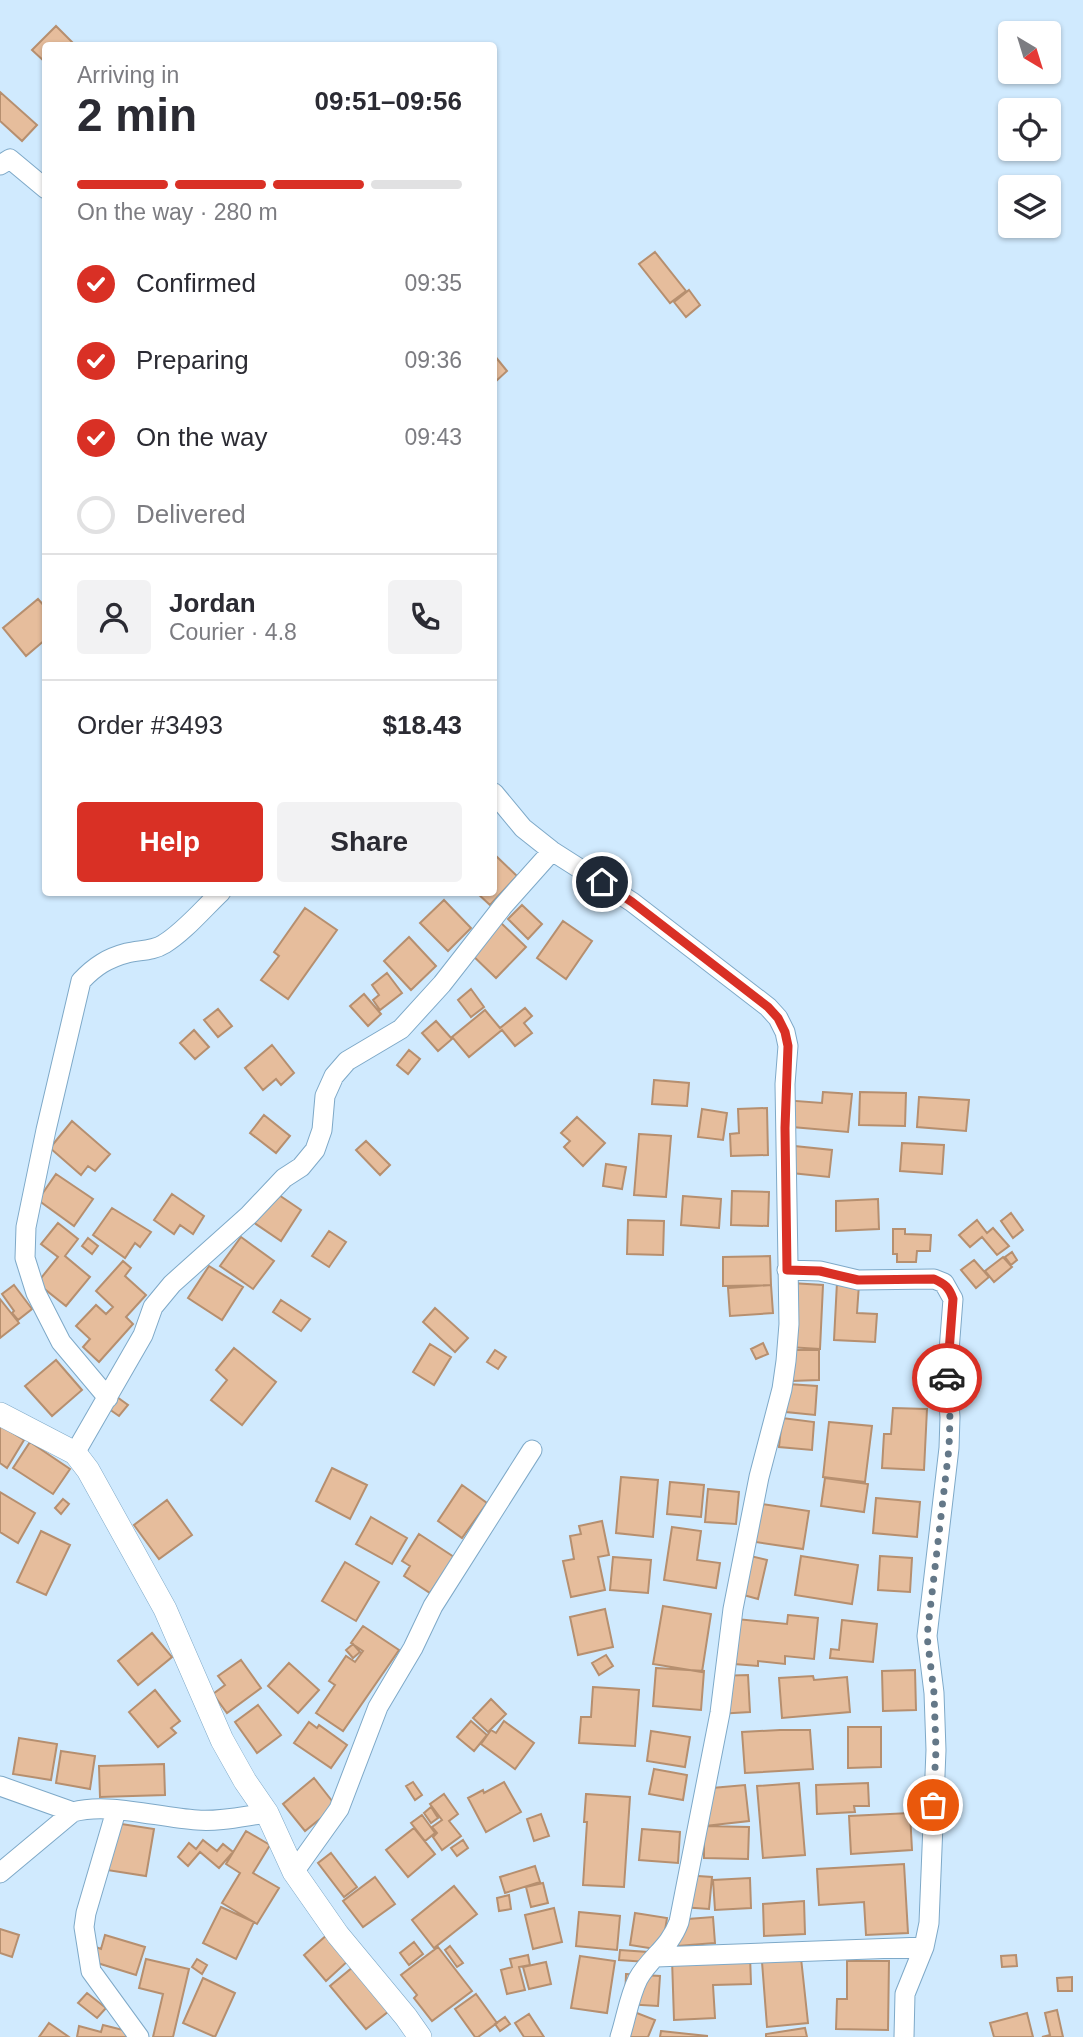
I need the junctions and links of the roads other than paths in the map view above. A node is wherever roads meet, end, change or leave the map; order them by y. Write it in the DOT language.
graph roads {
  1 [pos="0,165"];
  2 [pos="42,186"];
  3 [pos="497,797"];
  4 [pos="552,850"];
  5 [pos="217,896"];
  6 [pos="787,1270"];
  7 [pos="108,1398"];
  8 [pos="0,1414"];
  9 [pos="531,1450"];
  10 [pos="75,1453"];
  11 [pos="0,1786"];
  12 [pos="116,1811"];
  13 [pos="73,1812"];
  14 [pos="267,1813"];
  15 [pos="0,1872"];
  16 [pos="294,1872"];
  17 [pos="924,1947"];
  18 [pos="656,1957"];
  19 [pos="139,2037"];
  20 [pos="420,2037"];
  21 [pos="620,2037"];
  22 [pos="904,2037"];
  1 -- 2 [label="street"];
  3 -- 4 [label="street"];
  4 -- 6 [label="street"];
  4 -- 7 [label="street"];
  5 -- 7 [label="street"];
  6 -- 17 [label="street"];
  6 -- 18 [label="street"];
  7 -- 10 [label="street"];
  8 -- 10 [label="street"];
  9 -- 16 [label="street"];
  10 -- 14 [label="street"];
  11 -- 13 [label="street"];
  12 -- 13 [label="street"];
  12 -- 14 [label="street"];
  12 -- 19 [label="street"];
  13 -- 15 [label="street"];
  14 -- 16 [label="street"];
  16 -- 20 [label="street"];
  17 -- 18 [label="street"];
  17 -- 22 [label="street"];
  18 -- 21 [label="street"];
}
